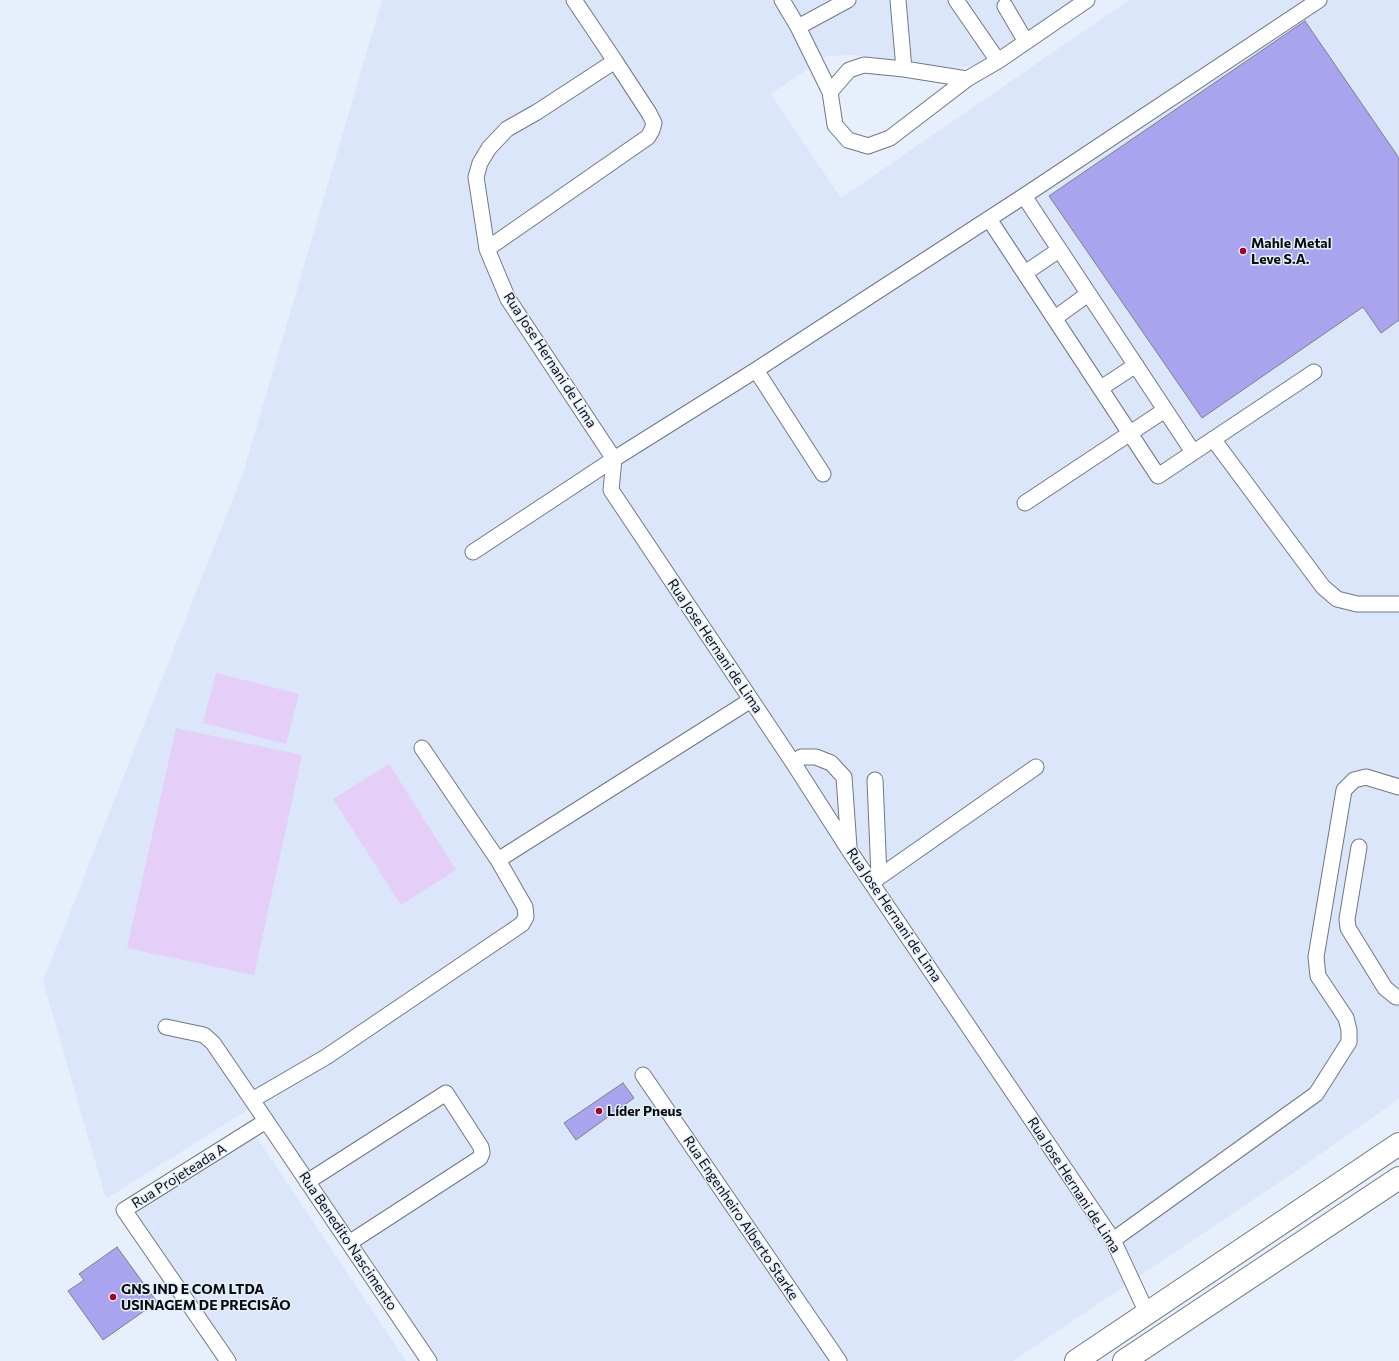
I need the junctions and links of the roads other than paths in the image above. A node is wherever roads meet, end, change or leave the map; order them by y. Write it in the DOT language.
graph roads {
  1 [pos="574,0"];
  2 [pos="848,0"];
  3 [pos="956,0"];
  4 [pos="1087,0"];
  5 [pos="1319,0"];
  6 [pos="786,1"];
  7 [pos="895,2"];
  8 [pos="1007,2"];
  9 [pos="798,27"];
  10 [pos="1026,42"];
  11 [pos="615,61"];
  12 [pos="998,61"];
  13 [pos="904,69"];
  14 [pos="967,79"];
  15 [pos="830,92"];
  16 [pos="1024,196"];
  17 [pos="989,219"];
  18 [pos="487,249"];
  19 [pos="1059,250"];
  20 [pos="1025,273"];
  21 [pos="1088,294"];
  22 [pos="1055,318"];
  23 [pos="1136,365"];
  24 [pos="756,370"];
  25 [pos="1314,372"];
  26 [pos="1101,388"];
  27 [pos="1165,410"];
  28 [pos="1130,433"];
  29 [pos="1213,439"];
  30 [pos="1193,452"];
  31 [pos="614,460"];
  32 [pos="823,474"];
  33 [pos="1025,503"];
  34 [pos="473,552"];
  35 [pos="1399,604"];
  36 [pos="751,700"];
  37 [pos="422,748"];
  38 [pos="794,764"];
  39 [pos="1036,767"];
  40 [pos="874,780"];
  41 [pos="1399,787"];
  42 [pos="1359,847"];
  43 [pos="849,850"];
  44 [pos="498,860"];
  45 [pos="875,880"];
  46 [pos="1399,997"];
  47 [pos="166,1027"];
  48 [pos="643,1075"];
  49 [pos="252,1100"];
  50 [pos="266,1121"];
  51 [pos="1399,1144"];
  52 [pos="1399,1178"];
  53 [pos="308,1182"];
  54 [pos="1113,1240"];
  55 [pos="349,1243"];
  56 [pos="1147,1313"];
  57 [pos="228,1361"];
  58 [pos="429,1361"];
  59 [pos="839,1361"];
  60 [pos="1076,1361"];
  61 [pos="1124,1361"];
  1 -- 11 [label="street"];
  2 -- 9 [label="street"];
  3 -- 12 [label="street"];
  4 -- 10 [label="street"];
  5 -- 16 [label="street"];
  6 -- 9 [label="street"];
  7 -- 13 [label="street"];
  8 -- 10 [label="street"];
  9 -- 15 [label="street"];
  10 -- 12 [label="street"];
  11 -- 18 [label="street, Rua Jose Hernani de Lima"];
  11 -- 18 [label="street"];
  12 -- 14 [label="street"];
  13 -- 14 [label="street"];
  13 -- 15 [label="street"];
  14 -- 15 [label="street"];
  16 -- 17 [label="street"];
  16 -- 19 [label="street"];
  17 -- 20 [label="street"];
  17 -- 24 [label="street"];
  18 -- 31 [label="street, Rua Jose Hernani de Lima"];
  19 -- 20 [label="street"];
  19 -- 21 [label="street"];
  20 -- 22 [label="street"];
  21 -- 22 [label="street"];
  21 -- 23 [label="street"];
  22 -- 26 [label="street"];
  23 -- 26 [label="street"];
  23 -- 27 [label="street"];
  24 -- 31 [label="street"];
  24 -- 32 [label="street"];
  25 -- 29 [label="street"];
  26 -- 28 [label="street"];
  27 -- 28 [label="street"];
  27 -- 30 [label="street"];
  28 -- 30 [label="street"];
  28 -- 33 [label="street"];
  29 -- 30 [label="street"];
  29 -- 35 [label="street"];
  31 -- 34 [label="street"];
  31 -- 36 [label="street, Rua Jose Hernani de Lima"];
  36 -- 38 [label="street, Rua Jose Hernani de Lima"];
  36 -- 44 [label="street"];
  37 -- 44 [label="street"];
  38 -- 43 [label="street, Rua Jose Hernani de Lima"];
  38 -- 43 [label="street"];
  39 -- 45 [label="street"];
  40 -- 45 [label="street"];
  41 -- 54 [label="street"];
  42 -- 46 [label="street"];
  43 -- 45 [label="street, Rua Jose Hernani de Lima"];
  44 -- 49 [label="street"];
  45 -- 54 [label="street, Rua Jose Hernani de Lima"];
  47 -- 49 [label="street, Rua Benedito Nascimento"];
  48 -- 59 [label="street, Rua Engenheiro Alberto Starke"];
  49 -- 50 [label="street, Rua Benedito Nascimento"];
  50 -- 53 [label="street, Rua Benedito Nascimento"];
  50 -- 57 [label="street, Rua Projeteada A"];
  51 -- 56 [label="highway"];
  52 -- 61 [label="highway"];
  53 -- 55 [label="street, Rua Benedito Nascimento"];
  53 -- 55 [label="street"];
  54 -- 56 [label="street, Rua Jose Hernani de Lima"];
  55 -- 58 [label="street, Rua Benedito Nascimento"];
  56 -- 60 [label="highway"];
}
